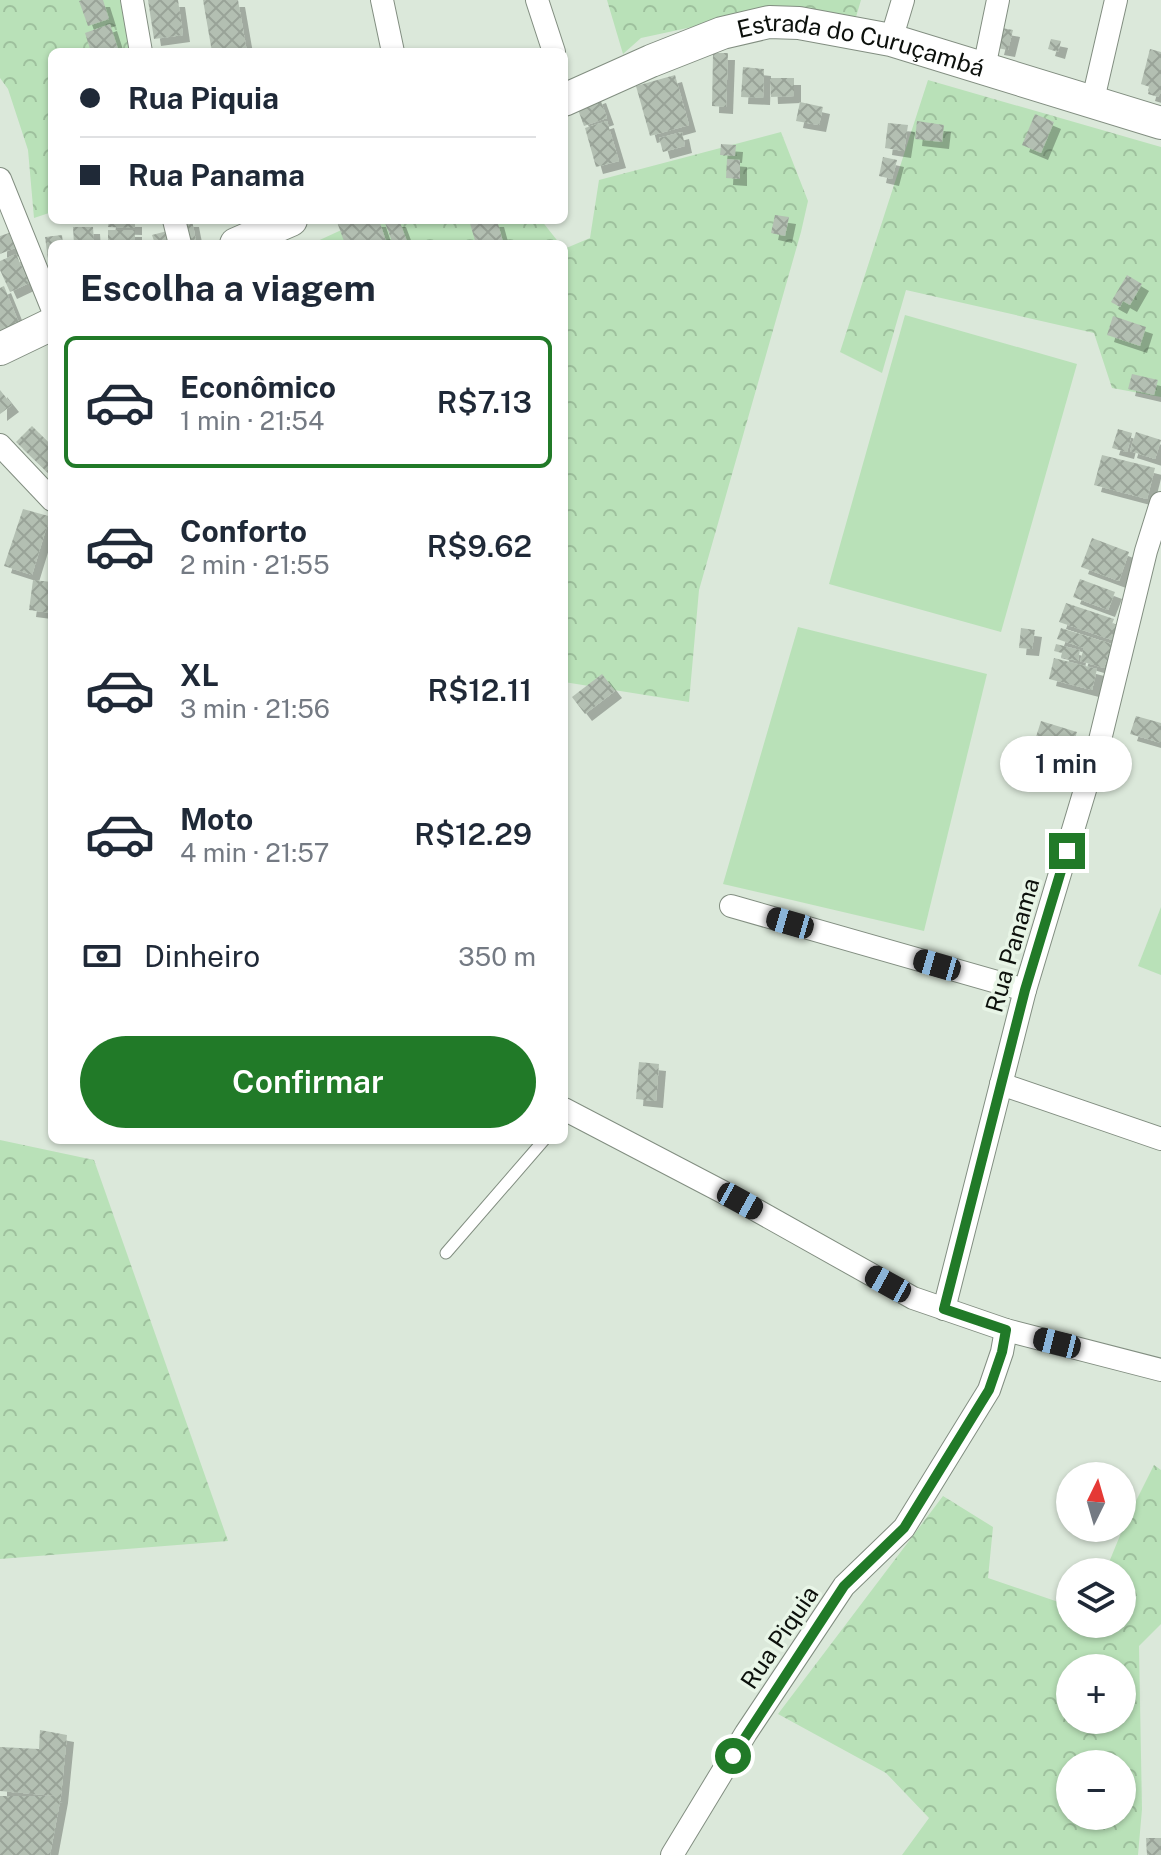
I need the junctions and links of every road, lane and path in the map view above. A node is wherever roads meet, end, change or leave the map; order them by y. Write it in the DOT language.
graph roads {
  1 [pos="132,0"];
  2 [pos="382,0"];
  3 [pos="537,0"];
  4 [pos="903,0"];
  5 [pos="998,0"];
  6 [pos="1116,0"];
  7 [pos="891,40"];
  8 [pos="140,48"];
  9 [pos="392,48"];
  10 [pos="553,48"];
  11 [pos="984,68"];
  12 [pos="568,93"];
  13 [pos="1092,104"];
  14 [pos="1161,123"];
  15 [pos="0,179"];
  16 [pos="282,224"];
  17 [pos="245,240"];
  18 [pos="48,298"];
  19 [pos="48,326"];
  20 [pos="0,349"];
  21 [pos="0,445"];
  22 [pos="48,496"];
  23 [pos="1161,503"];
  24 [pos="731,906"];
  25 [pos="1025,990"];
  26 [pos="1001,1084"];
  27 [pos="568,1114"];
  28 [pos="1161,1139"];
  29 [pos="541,1144"];
  30 [pos="446,1253"];
  31 [pos="944,1309"];
  32 [pos="1006,1330"];
  33 [pos="1161,1370"];
  34 [pos="672,1855"];
  1 -- 8 [label="street"];
  2 -- 9 [label="street"];
  3 -- 10 [label="street"];
  4 -- 7 [label="street"];
  5 -- 11 [label="street"];
  6 -- 13 [label="street"];
  7 -- 11 [label="street, Estrada do Curuçambá"];
  7 -- 12 [label="street, Estrada do Curuçambá"];
  11 -- 13 [label="street, Estrada do Curuçambá"];
  13 -- 14 [label="street, Estrada do Curuçambá"];
  15 -- 18 [label="street"];
  16 -- 17 [label="street"];
  19 -- 20 [label="street"];
  21 -- 22 [label="street"];
  23 -- 25 [label="street, Rua Panama"];
  24 -- 25 [label="street"];
  25 -- 26 [label="street, Rua Panama"];
  26 -- 28 [label="street"];
  26 -- 31 [label="street, Rua Panama"];
  27 -- 31 [label="street"];
  29 -- 30 [label="lane"];
  31 -- 32 [label="street"];
  32 -- 33 [label="street"];
  32 -- 34 [label="street, Rua Piquia"];
}
